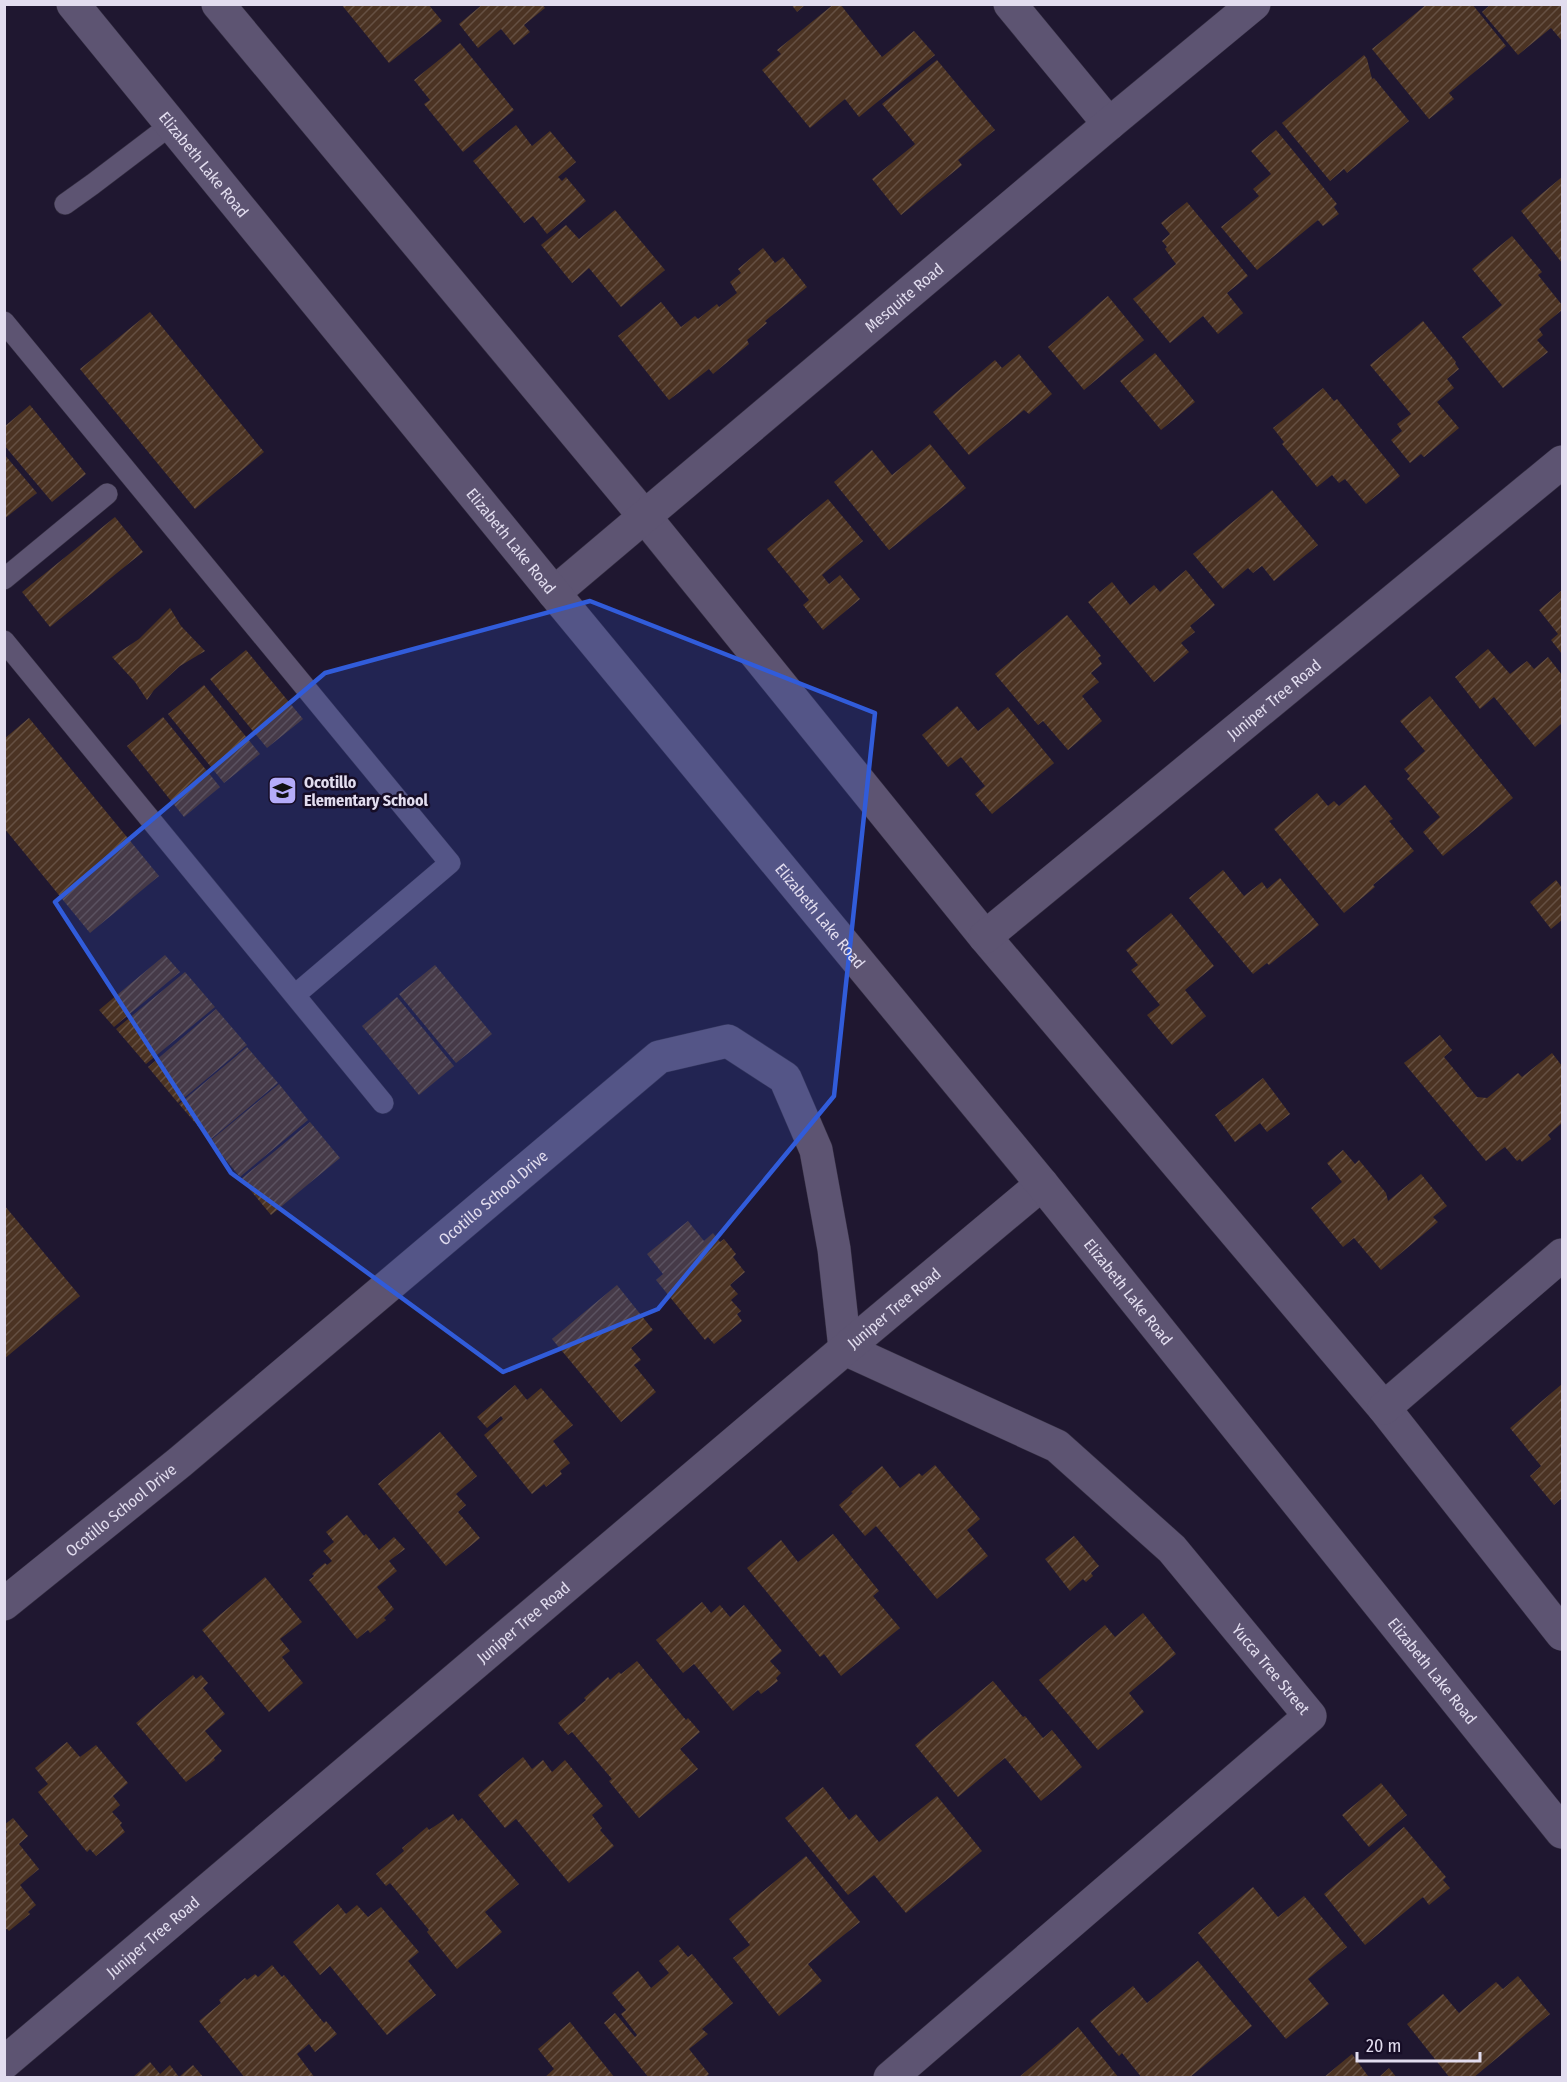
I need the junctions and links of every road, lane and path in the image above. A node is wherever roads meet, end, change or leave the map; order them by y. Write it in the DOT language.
graph roads {
  1 [pos="73,4"];
  2 [pos="218,4"];
  3 [pos="1010,4"];
  4 [pos="1254,4"];
  5 [pos="172,124"];
  6 [pos="1109,124"];
  7 [pos="65,204"];
  8 [pos="4,322"];
  9 [pos="1563,462"];
  10 [pos="107,494"];
  11 [pos="645,517"];
  12 [pos="4,579"];
  13 [pos="554,593"];
  14 [pos="4,641"];
  15 [pos="985,937"];
  16 [pos="295,994"];
  17 [pos="383,1102"];
  18 [pos="1042,1184"];
  19 [pos="1563,1255"];
  20 [pos="845,1349"];
  21 [pos="1384,1408"];
  22 [pos="4,1604"];
  23 [pos="1563,1634"];
  24 [pos="1563,1832"];
  25 [pos="4,2063"];
  26 [pos="890,2078"];
  1 -- 5 [label="street, Elizabeth Lake Road"];
  2 -- 11 [label="street"];
  3 -- 6 [label="street"];
  4 -- 6 [label="street, Mesquite Road"];
  5 -- 7 [label="lane"];
  5 -- 13 [label="street, Elizabeth Lake Road"];
  6 -- 11 [label="street, Mesquite Road"];
  8 -- 16 [label="lane"];
  9 -- 15 [label="street, Juniper Tree Road"];
  10 -- 12 [label="lane"];
  11 -- 13 [label="street, Mesquite Road"];
  11 -- 15 [label="street"];
  13 -- 18 [label="street, Elizabeth Lake Road"];
  14 -- 16 [label="lane"];
  15 -- 21 [label="street"];
  16 -- 17 [label="lane"];
  18 -- 20 [label="street, Juniper Tree Road"];
  18 -- 24 [label="street, Elizabeth Lake Road"];
  19 -- 21 [label="street"];
  20 -- 22 [label="street, Ocotillo School Drive"];
  20 -- 25 [label="street, Juniper Tree Road"];
  20 -- 26 [label="street, Yucca Tree Street"];
  21 -- 23 [label="street"];
}
